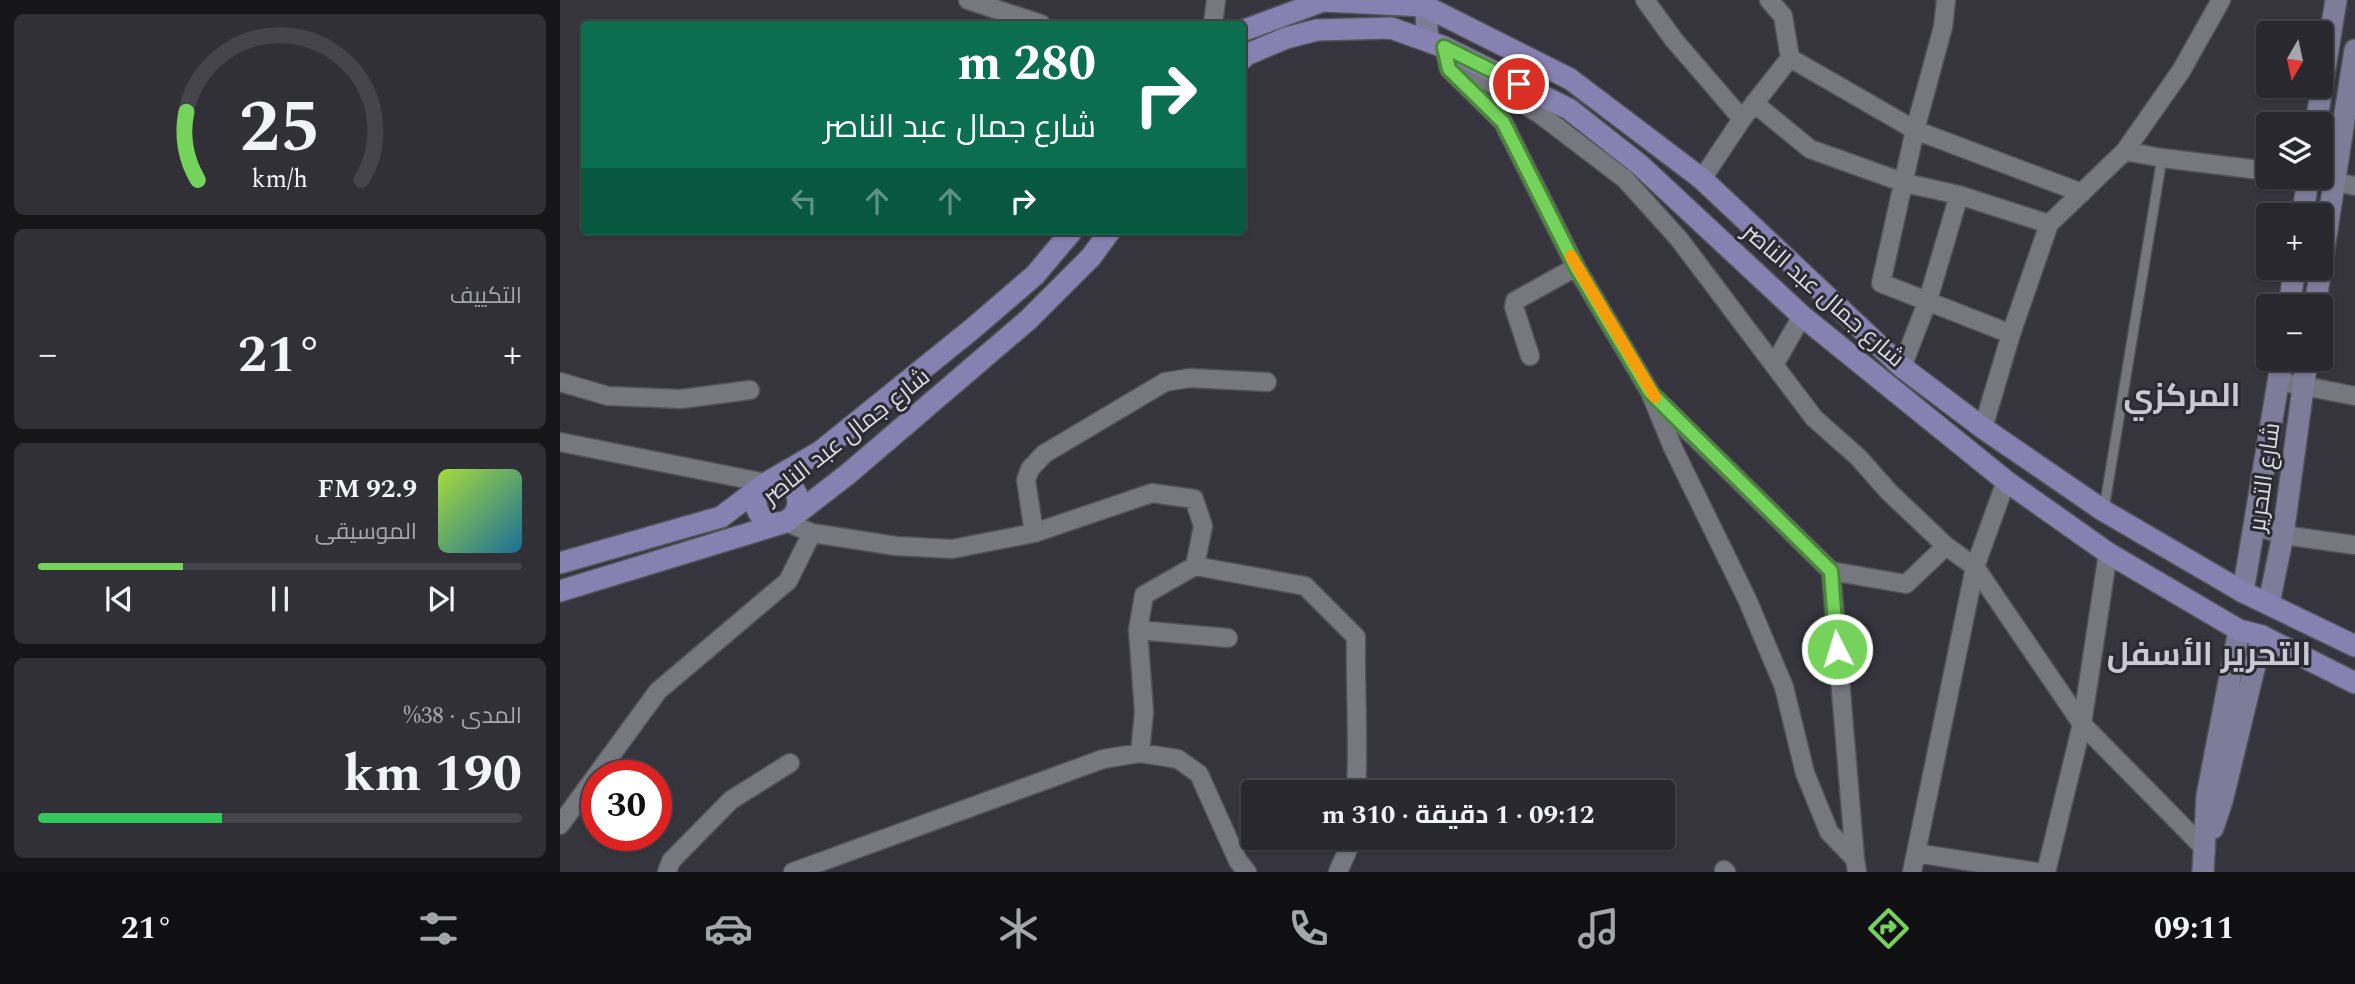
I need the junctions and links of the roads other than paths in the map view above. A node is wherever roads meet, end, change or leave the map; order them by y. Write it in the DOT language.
graph roads {
  1 [pos="968,0"];
  2 [pos="1216,0"];
  3 [pos="1645,0"];
  4 [pos="1769,0"];
  5 [pos="1946,0"];
  6 [pos="2221,0"];
  7 [pos="2336,0"];
  8 [pos="1425,3"];
  9 [pos="1032,21"];
  10 [pos="1213,21"];
  11 [pos="1246,30"];
  12 [pos="1440,48"];
  13 [pos="2355,50"];
  14 [pos="1246,55"];
  15 [pos="1790,58"];
  16 [pos="1754,103"];
  17 [pos="2318,112"];
  18 [pos="1742,119"];
  19 [pos="1915,130"];
  20 [pos="2125,151"];
  21 [pos="2162,158"];
  22 [pos="2256,170"];
  23 [pos="1702,179"];
  24 [pos="2333,181"];
  25 [pos="1905,183"];
  26 [pos="2355,186"];
  27 [pos="2332,189"];
  28 [pos="2082,193"];
  29 [pos="1959,195"];
  30 [pos="2049,224"];
  31 [pos="1069,235"];
  32 [pos="1107,235"];
  33 [pos="1576,267"];
  34 [pos="2317,294"];
  35 [pos="1928,300"];
  36 [pos="1802,316"];
  37 [pos="2011,334"];
  38 [pos="1530,356"];
  39 [pos="1774,365"];
  40 [pos="1902,367"];
  41 [pos="2280,371"];
  42 [pos="2306,371"];
  43 [pos="2278,381"];
  44 [pos="560,382"];
  45 [pos="1267,382"];
  46 [pos="2304,385"];
  47 [pos="751,390"];
  48 [pos="1650,392"];
  49 [pos="2355,396"];
  50 [pos="1983,428"];
  51 [pos="560,442"];
  52 [pos="2006,481"];
  53 [pos="766,483"];
  54 [pos="2104,511"];
  55 [pos="786,522"];
  56 [pos="2255,526"];
  57 [pos="812,533"];
  58 [pos="1034,534"];
  59 [pos="2283,535"];
  60 [pos="2355,545"];
  61 [pos="1946,546"];
  62 [pos="2108,553"];
  63 [pos="560,564"];
  64 [pos="1195,566"];
  65 [pos="1975,567"];
  66 [pos="1831,571"];
  67 [pos="560,591"];
  68 [pos="2244,593"];
  69 [pos="2269,603"];
  70 [pos="1138,630"];
  71 [pos="2239,630"];
  72 [pos="2262,636"];
  73 [pos="1228,638"];
  74 [pos="2355,646"];
  75 [pos="2355,683"];
  76 [pos="2082,724"];
  77 [pos="1140,753"];
  78 [pos="790,763"];
  79 [pos="1356,780"];
  80 [pos="560,825"];
  81 [pos="1348,850"];
  82 [pos="2206,850"];
  83 [pos="1916,853"];
  84 [pos="1856,866"];
  85 [pos="667,872"];
  86 [pos="793,872"];
  87 [pos="1247,872"];
  88 [pos="1338,872"];
  89 [pos="1912,872"];
  90 [pos="2036,872"];
  91 [pos="2046,872"];
  92 [pos="2203,872"];
  1 -- 9 [label="street"];
  2 -- 10 [label="street"];
  3 -- 18 [label="street"];
  4 -- 15 [label="street"];
  5 -- 19 [label="street"];
  6 -- 20 [label="street"];
  7 -- 17 [label="main road"];
  8 -- 11 [label="main road, شارع جمال عبد الناصر"];
  8 -- 12 [label="main road"];
  8 -- 23 [label="main road, شارع جمال عبد الناصر"];
  12 -- 14 [label="main road, شارع جمال عبد الناصر"];
  12 -- 33 [label="street"];
  12 -- 36 [label="main road, شارع جمال عبد الناصر"];
  12 -- 39 [label="street"];
  13 -- 24 [label="main road"];
  15 -- 16 [label="street"];
  15 -- 19 [label="street"];
  16 -- 18 [label="street"];
  16 -- 25 [label="street"];
  18 -- 23 [label="street"];
  19 -- 25 [label="street"];
  19 -- 28 [label="street"];
  20 -- 21 [label="street"];
  20 -- 28 [label="street"];
  21 -- 22 [label="street"];
  21 -- 54 [label="lane"];
  23 -- 40 [label="main road, شارع جمال عبد الناصر"];
  24 -- 26 [label="street"];
  25 -- 29 [label="street"];
  25 -- 35 [label="street"];
  27 -- 34 [label="main road"];
  28 -- 30 [label="street"];
  29 -- 30 [label="street"];
  29 -- 35 [label="street"];
  30 -- 37 [label="street"];
  31 -- 53 [label="main road, شارع جمال عبد الناصر"];
  32 -- 55 [label="main road, شارع جمال عبد الناصر"];
  33 -- 38 [label="street"];
  33 -- 48 [label="street"];
  35 -- 37 [label="street"];
  35 -- 40 [label="street"];
  36 -- 39 [label="street"];
  36 -- 52 [label="main road, شارع جمال عبد الناصر"];
  37 -- 50 [label="street"];
  39 -- 61 [label="street"];
  40 -- 50 [label="main road, شارع جمال عبد الناصر"];
  41 -- 43 [label="main road, شارع التحرير"];
  42 -- 46 [label="main road, شارع التحرير"];
  43 -- 46 [label="street"];
  43 -- 56 [label="main road, شارع التحرير"];
  44 -- 47 [label="street"];
  45 -- 58 [label="street"];
  46 -- 49 [label="street"];
  46 -- 59 [label="main road, شارع التحرير"];
  48 -- 66 [label="street"];
  48 -- 84 [label="street"];
  50 -- 54 [label="main road, شارع جمال عبد الناصر"];
  51 -- 53 [label="street"];
  52 -- 62 [label="main road, شارع جمال عبد الناصر"];
  52 -- 65 [label="street"];
  53 -- 55 [label="main road"];
  53 -- 55 [label="main road"];
  53 -- 63 [label="main road, شارع جمال عبد الناصر"];
  54 -- 68 [label="main road, شارع جمال عبد الناصر"];
  55 -- 57 [label="street"];
  55 -- 67 [label="main road, شارع جمال عبد الناصر"];
  56 -- 59 [label="street"];
  56 -- 68 [label="main road, شارع التحرير"];
  57 -- 58 [label="street"];
  57 -- 80 [label="street"];
  58 -- 64 [label="street"];
  59 -- 60 [label="street"];
  59 -- 69 [label="main road, شارع التحرير"];
  61 -- 65 [label="street"];
  61 -- 66 [label="street"];
  62 -- 71 [label="main road, شارع جمال عبد الناصر"];
  62 -- 76 [label="street"];
  64 -- 70 [label="street"];
  64 -- 79 [label="street"];
  65 -- 76 [label="street"];
  65 -- 83 [label="street"];
  66 -- 84 [label="street"];
  68 -- 69 [label="main road, شارع جمال عبد الناصر"];
  69 -- 74 [label="main road, شارع جمال عبد الناصر"];
  70 -- 73 [label="street"];
  70 -- 77 [label="street"];
  71 -- 72 [label="main road, شارع جمال عبد الناصر"];
  71 -- 82 [label="main road"];
  72 -- 75 [label="main road, شارع جمال عبد الناصر"];
  72 -- 82 [label="main road"];
  76 -- 82 [label="street"];
  76 -- 91 [label="street"];
  77 -- 86 [label="street"];
  77 -- 87 [label="street"];
  78 -- 85 [label="street"];
  81 -- 88 [label="street"];
  82 -- 92 [label="main road"];
  83 -- 89 [label="street"];
  83 -- 90 [label="street"];
}
